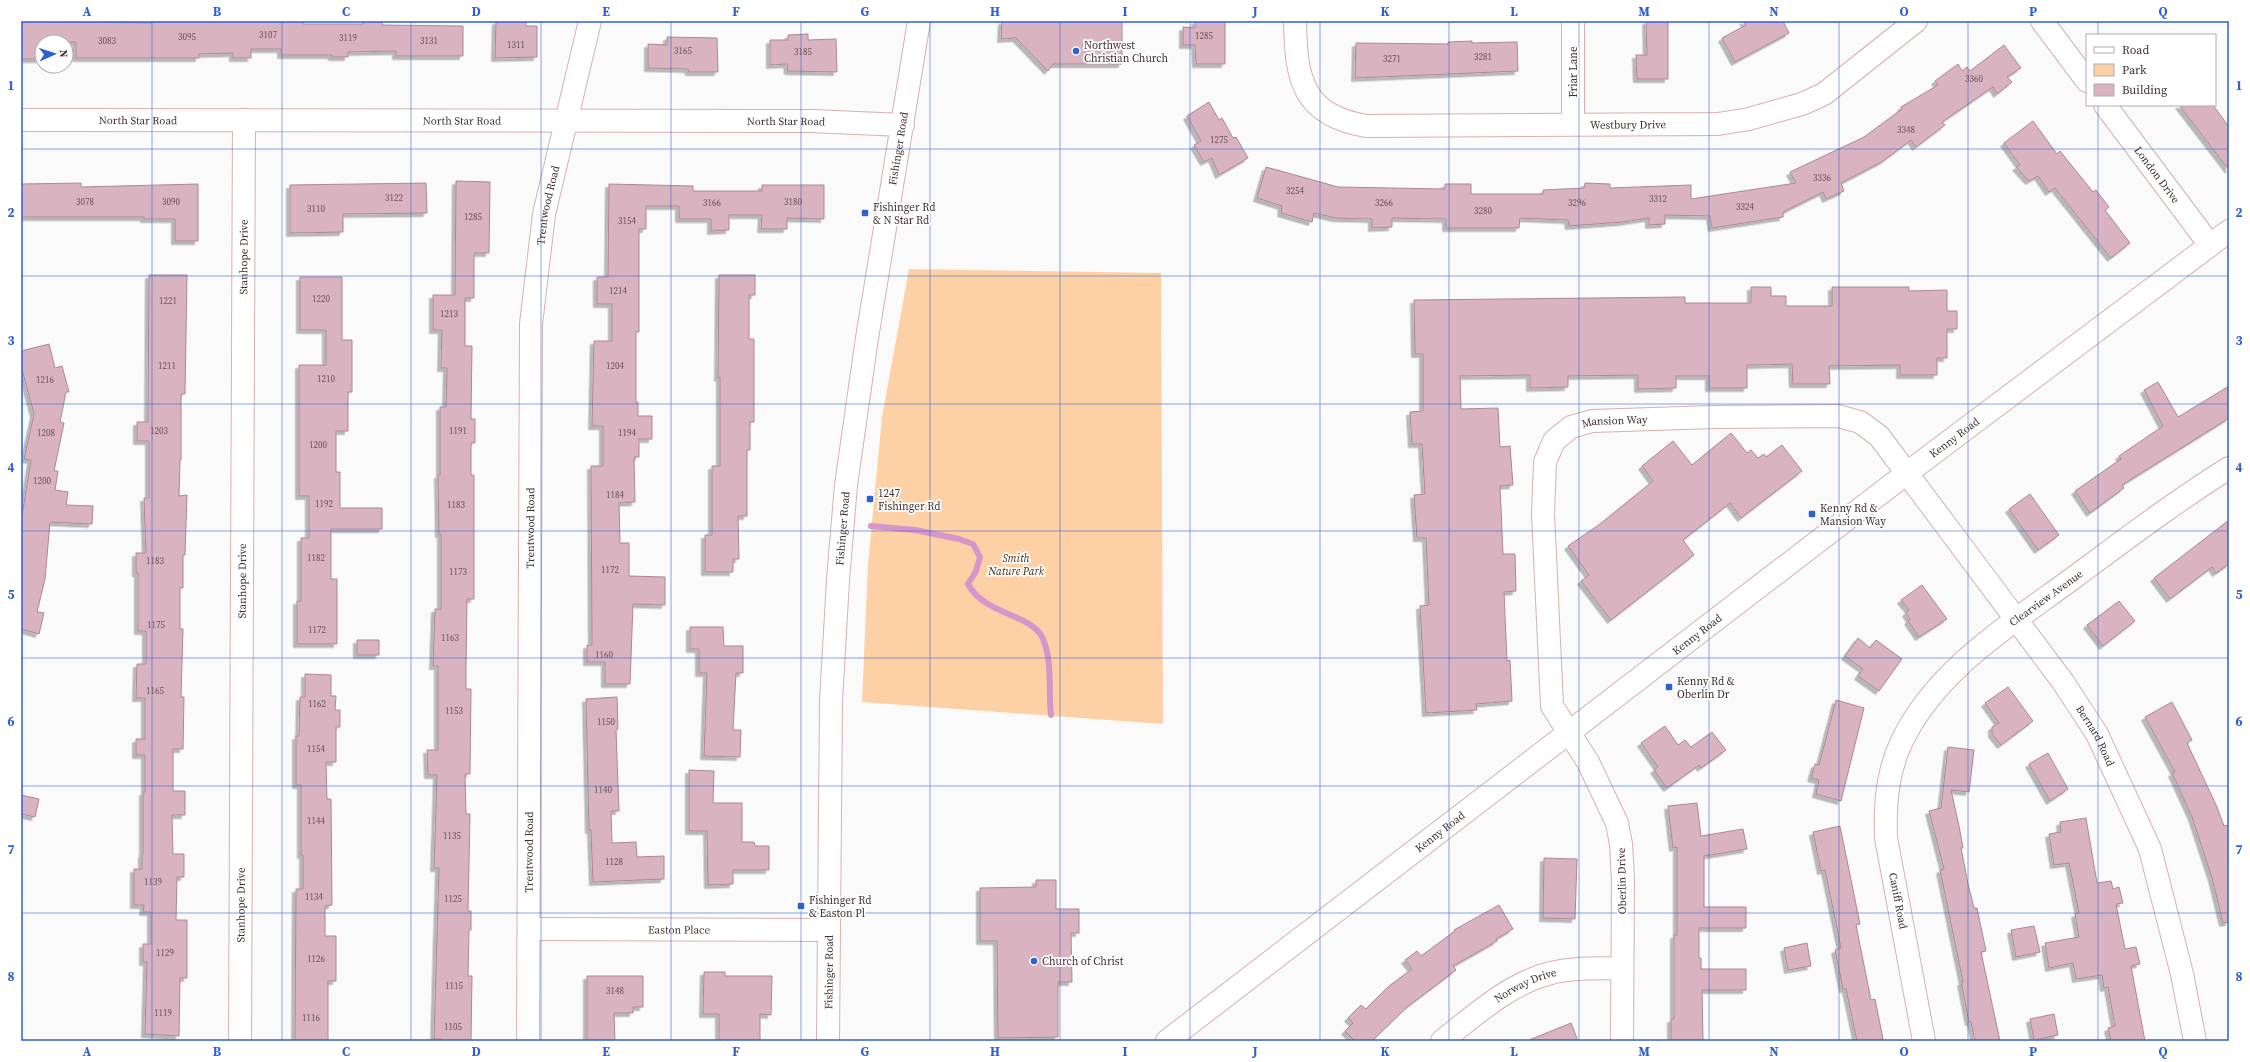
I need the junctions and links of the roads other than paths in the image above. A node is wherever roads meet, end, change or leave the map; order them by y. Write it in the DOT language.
graph roads {
  1 [pos="590,21"];
  2 [pos="919,21"];
  3 [pos="1295,21"];
  4 [pos="1573,21"];
  5 [pos="1916,21"];
  6 [pos="2042,21"];
  7 [pos="2086,80"];
  8 [pos="2106,106"];
  9 [pos="21,120"];
  10 [pos="244,120"];
  11 [pos="566,121"];
  12 [pos="1573,124"];
  13 [pos="903,125"];
  14 [pos="2229,230"];
  15 [pos="2210,245"];
  16 [pos="2229,468"];
  17 [pos="1907,473"];
  18 [pos="2017,620"];
  19 [pos="1569,733"];
  20 [pos="1894,760"];
  21 [pos="529,929"];
  22 [pos="829,930"];
  23 [pos="1622,968"];
  24 [pos="240,1041"];
  25 [pos="528,1041"];
  26 [pos="828,1041"];
  27 [pos="1168,1041"];
  28 [pos="1442,1041"];
  29 [pos="1622,1041"];
  30 [pos="1924,1041"];
  31 [pos="2195,1041"];
  1 -- 11 [label="street, Trentwood Road"];
  2 -- 13 [label="street, Fishinger Road"];
  3 -- 12 [label="street, Westbury Drive"];
  4 -- 12 [label="street, Friar Lane"];
  5 -- 12 [label="street, Westbury Drive"];
  6 -- 7 [label="street"];
  8 -- 15 [label="street, London Drive"];
  9 -- 10 [label="street, North Star Road"];
  10 -- 11 [label="street, North Star Road"];
  10 -- 24 [label="street, Stanhope Drive"];
  11 -- 13 [label="street, North Star Road"];
  11 -- 21 [label="street, Trentwood Road"];
  13 -- 22 [label="street, Fishinger Road"];
  14 -- 15 [label="street, Kenny Road"];
  15 -- 17 [label="street, Kenny Road"];
  16 -- 18 [label="street, Clearview Avenue"];
  17 -- 18 [label="street, Bernard Road"];
  17 -- 19 [label="street, Kenny Road"];
  17 -- 19 [label="street, Mansion Way"];
  18 -- 20 [label="street, Clearview Avenue"];
  18 -- 31 [label="street, Bernard Road"];
  19 -- 23 [label="street, Oberlin Drive"];
  19 -- 27 [label="street, Kenny Road"];
  20 -- 30 [label="street, Caniff Road"];
  21 -- 22 [label="street, Easton Place"];
  21 -- 25 [label="street, Trentwood Road"];
  22 -- 26 [label="street, Fishinger Road"];
  23 -- 28 [label="street, Norway Drive"];
  23 -- 29 [label="street, Oberlin Drive"];
}
